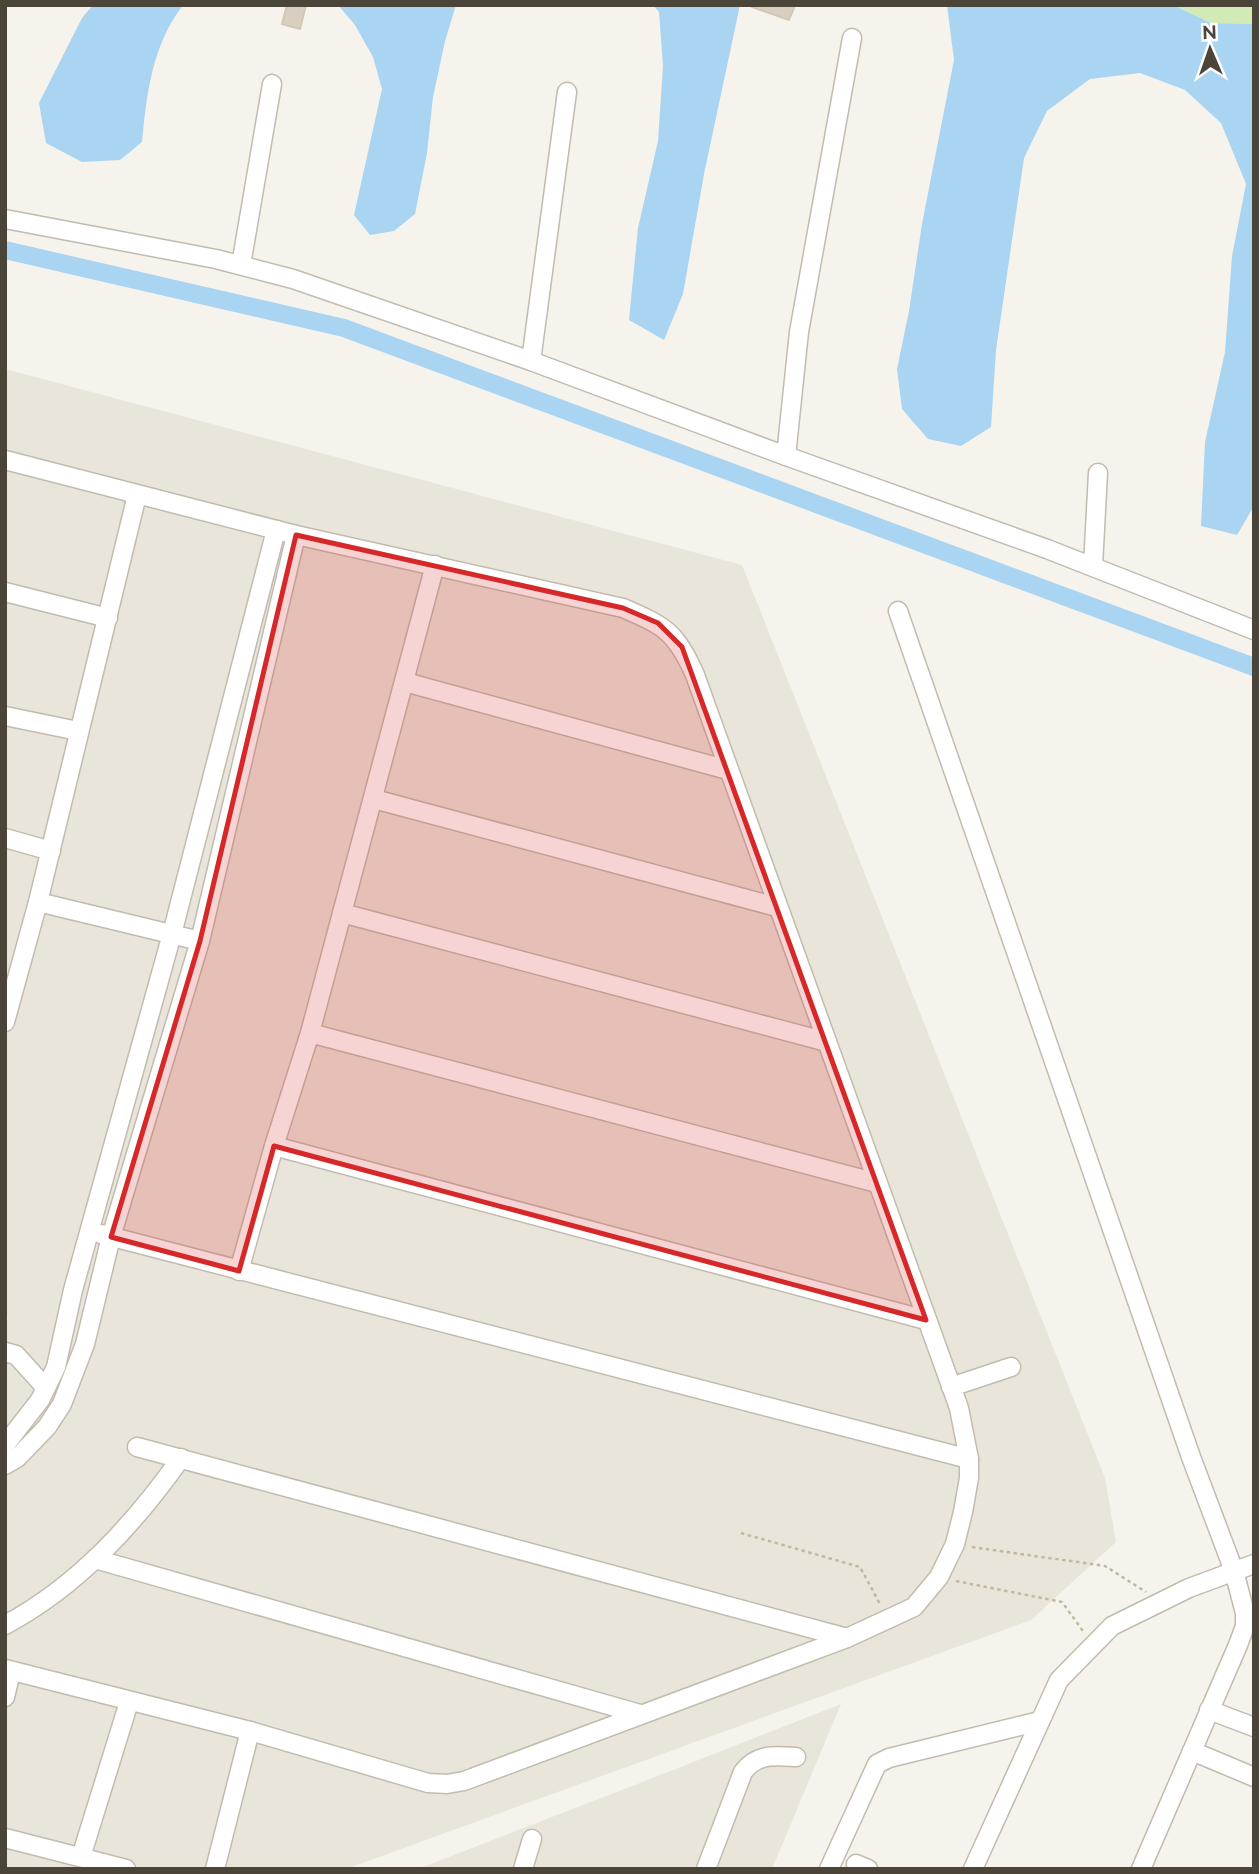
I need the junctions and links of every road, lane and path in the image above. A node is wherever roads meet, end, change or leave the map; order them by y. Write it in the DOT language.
graph roads {
  1 [pos="852,38"];
  2 [pos="272,84"];
  3 [pos="567,92"];
  4 [pos="5,219"];
  5 [pos="241,265"];
  6 [pos="531,361"];
  7 [pos="786,456"];
  8 [pos="5,460"];
  9 [pos="1098,473"];
  10 [pos="137,495"];
  11 [pos="276,530"];
  12 [pos="296,535"];
  13 [pos="435,565"];
  14 [pos="1093,566"];
  15 [pos="5,592"];
  16 [pos="898,611"];
  17 [pos="108,618"];
  18 [pos="1254,630"];
  19 [pos="405,682"];
  20 [pos="5,716"];
  21 [pos="78,732"];
  22 [pos="728,770"];
  23 [pos="373,799"];
  24 [pos="5,838"];
  25 [pos="51,851"];
  26 [pos="38,902"];
  27 [pos="777,907"];
  28 [pos="342,914"];
  29 [pos="172,934"];
  30 [pos="200,941"];
  31 [pos="13,964"];
  32 [pos="5,1022"];
  33 [pos="310,1033"];
  34 [pos="828,1042"];
  35 [pos="274,1146"];
  36 [pos="877,1183"];
  37 [pos="90,1231"];
  38 [pos="111,1237"];
  39 [pos="239,1271"];
  40 [pos="926,1320"];
  41 [pos="5,1352"];
  42 [pos="1011,1367"];
  43 [pos="951,1387"];
  44 [pos="46,1388"];
  45 [pos="5,1445"];
  46 [pos="137,1447"];
  47 [pos="181,1458"];
  48 [pos="969,1459"];
  49 [pos="5,1465"];
  50 [pos="741,1533"];
  51 [pos="955,1544"];
  52 [pos="95,1559"];
  53 [pos="1254,1564"];
  54 [pos="1234,1571"];
  55 [pos="939,1577"];
  56 [pos="1162,1601"];
  57 [pos="888,1619"];
  58 [pos="5,1625"];
  59 [pos="847,1638"];
  60 [pos="1093,1645"];
  61 [pos="1246,1647"];
  62 [pos="8,1671"];
  63 [pos="5,1697"];
  64 [pos="129,1702"];
  65 [pos="1209,1710"];
  66 [pos="640,1714"];
  67 [pos="1040,1721"];
  68 [pos="1254,1727"];
  69 [pos="250,1731"];
  70 [pos="1192,1751"];
  71 [pos="796,1757"];
  72 [pos="1254,1777"];
  73 [pos="5,1838"];
  74 [pos="532,1839"];
  75 [pos="81,1857"];
  76 [pos="126,1869"];
  77 [pos="215,1869"];
  78 [pos="523,1869"];
  79 [pos="706,1869"];
  80 [pos="829,1869"];
  81 [pos="973,1869"];
  82 [pos="1141,1869"];
  1 -- 7 [label="street"];
  2 -- 5 [label="street"];
  3 -- 6 [label="street"];
  4 -- 5 [label="street"];
  5 -- 6 [label="street"];
  6 -- 7 [label="street"];
  7 -- 14 [label="street"];
  8 -- 10 [label="street"];
  9 -- 14 [label="street"];
  10 -- 11 [label="street"];
  10 -- 17 [label="street"];
  11 -- 12 [label="street"];
  11 -- 29 [label="street"];
  12 -- 13 [label="street"];
  12 -- 30 [label="street"];
  13 -- 19 [label="street"];
  13 -- 22 [label="street"];
  14 -- 18 [label="street"];
  15 -- 17 [label="street"];
  16 -- 54 [label="street"];
  17 -- 21 [label="street"];
  19 -- 22 [label="street"];
  19 -- 23 [label="street"];
  20 -- 21 [label="street"];
  21 -- 25 [label="street"];
  22 -- 27 [label="street"];
  23 -- 27 [label="street"];
  23 -- 28 [label="street"];
  24 -- 25 [label="street"];
  25 -- 26 [label="street"];
  26 -- 29 [label="street"];
  26 -- 31 [label="street"];
  27 -- 34 [label="street"];
  28 -- 33 [label="street"];
  28 -- 34 [label="street"];
  29 -- 30 [label="street"];
  29 -- 37 [label="street"];
  30 -- 38 [label="street"];
  31 -- 32 [label="street"];
  33 -- 35 [label="street"];
  33 -- 36 [label="street"];
  34 -- 36 [label="street"];
  35 -- 39 [label="street"];
  35 -- 40 [label="street"];
  36 -- 40 [label="street"];
  37 -- 38 [label="street"];
  37 -- 44 [label="street"];
  38 -- 39 [label="street"];
  38 -- 49 [label="street"];
  39 -- 48 [label="street"];
  40 -- 43 [label="street"];
  41 -- 44 [label="street"];
  42 -- 43 [label="street"];
  43 -- 48 [label="street"];
  44 -- 45 [label="street"];
  46 -- 47 [label="street"];
  47 -- 52 [label="street"];
  47 -- 59 [label="street"];
  48 -- 51 [label="street"];
  50 -- 57 [label="path"];
  51 -- 55 [label="street"];
  51 -- 56 [label="path"];
  52 -- 58 [label="street"];
  52 -- 66 [label="street"];
  53 -- 54 [label="street"];
  54 -- 56 [label="street"];
  54 -- 61 [label="street"];
  55 -- 57 [label="street"];
  55 -- 60 [label="path"];
  56 -- 60 [label="street"];
  57 -- 59 [label="street"];
  59 -- 66 [label="street"];
  60 -- 67 [label="street"];
  61 -- 65 [label="street"];
  62 -- 63 [label="street"];
  62 -- 64 [label="street"];
  64 -- 69 [label="street"];
  64 -- 75 [label="street"];
  65 -- 68 [label="street"];
  65 -- 70 [label="street"];
  66 -- 69 [label="street"];
  67 -- 80 [label="street"];
  67 -- 81 [label="street"];
  69 -- 77 [label="street"];
  70 -- 72 [label="street"];
  70 -- 82 [label="street"];
  71 -- 79 [label="street"];
  73 -- 75 [label="street"];
  74 -- 78 [label="street"];
  75 -- 76 [label="street"];
}
